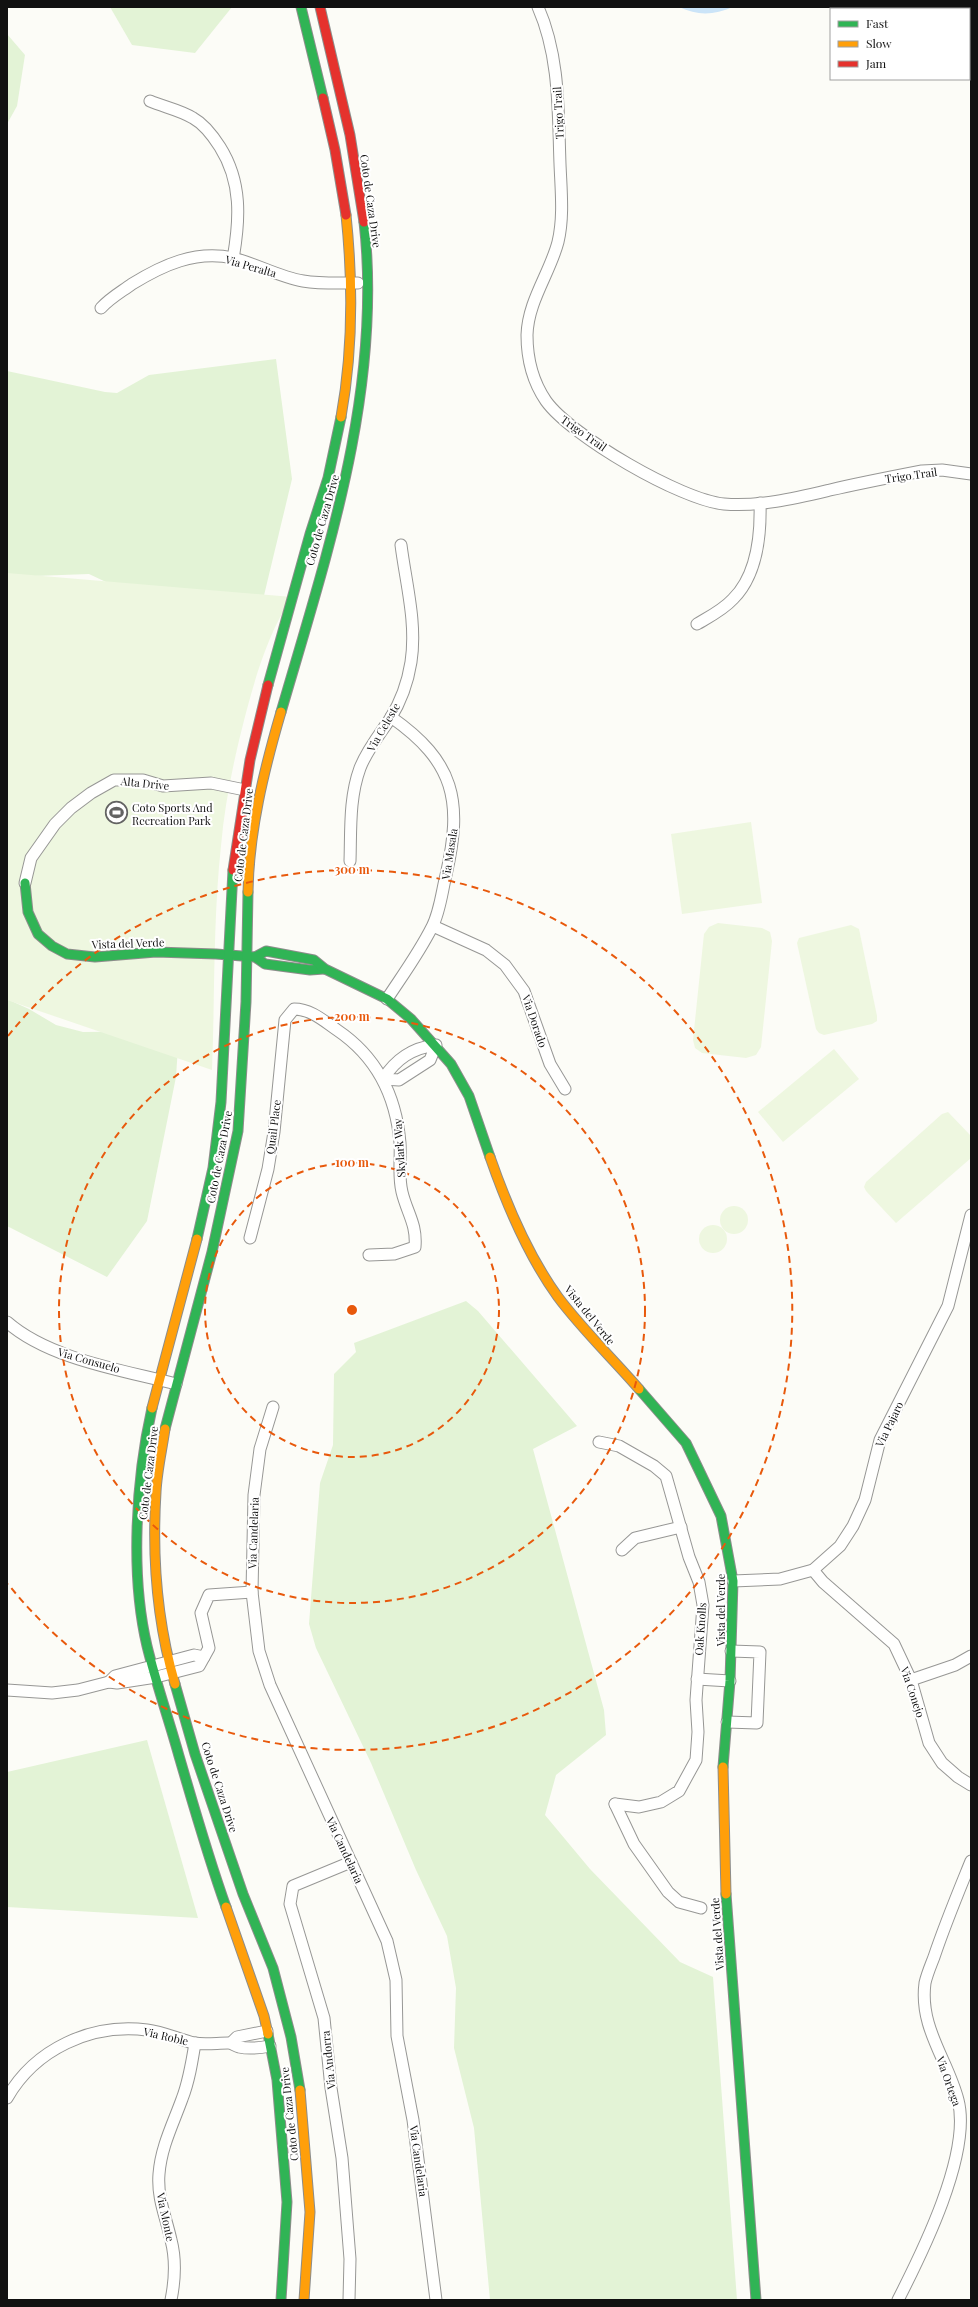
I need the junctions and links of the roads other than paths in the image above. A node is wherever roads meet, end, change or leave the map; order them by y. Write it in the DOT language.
graph roads {
  1 [pos="301,7"];
  2 [pos="320,7"];
  3 [pos="538,7"];
  4 [pos="150,101"];
  5 [pos="233,258"];
  6 [pos="349,283"];
  7 [pos="367,283"];
  8 [pos="101,308"];
  9 [pos="971,474"];
  10 [pos="760,503"];
  11 [pos="401,545"];
  12 [pos="697,624"];
  13 [pos="391,717"];
  14 [pos="245,790"];
  15 [pos="350,861"];
  16 [pos="25,883"];
  17 [pos="433,926"];
  18 [pos="229,955"];
  19 [pos="250,956"];
  20 [pos="325,969"];
  21 [pos="387,999"];
  22 [pos="288,1014"];
  23 [pos="436,1046"];
  24 [pos="383,1079"];
  25 [pos="565,1089"];
  26 [pos="971,1215"];
  27 [pos="250,1238"];
  28 [pos="369,1255"];
  29 [pos="7,1322"];
  30 [pos="158,1379"];
  31 [pos="176,1384"];
  32 [pos="273,1407"];
  33 [pos="599,1442"];
  34 [pos="682,1527"];
  35 [pos="622,1550"];
  36 [pos="813,1570"];
  37 [pos="733,1581"];
  38 [pos="252,1592"];
  39 [pos="731,1651"];
  40 [pos="971,1656"];
  41 [pos="204,1657"];
  42 [pos="169,1663"];
  43 [pos="154,1672"];
  44 [pos="172,1674"];
  45 [pos="697,1679"];
  46 [pos="911,1680"];
  47 [pos="730,1681"];
  48 [pos="7,1690"];
  49 [pos="727,1722"];
  50 [pos="971,1785"];
  51 [pos="971,1861"];
  52 [pos="351,1862"];
  53 [pos="701,1908"];
  54 [pos="267,2031"];
  55 [pos="195,2043"];
  56 [pos="231,2043"];
  57 [pos="270,2046"];
  58 [pos="7,2098"];
  59 [pos="171,2300"];
  60 [pos="281,2300"];
  61 [pos="304,2300"];
  62 [pos="349,2300"];
  63 [pos="436,2300"];
  64 [pos="756,2300"];
  65 [pos="898,2300"];
  1 -- 6 [label="main road, Coto de Caza Drive"];
  2 -- 7 [label="main road, Coto de Caza Drive"];
  3 -- 10 [label="street, Trigo Trail"];
  4 -- 5 [label="street"];
  5 -- 6 [label="street, Via Peralta"];
  5 -- 8 [label="street, Via Peralta"];
  6 -- 7 [label="street, Via Peralta"];
  6 -- 14 [label="main road, Coto de Caza Drive"];
  7 -- 19 [label="main road, Coto de Caza Drive"];
  9 -- 10 [label="street, Trigo Trail"];
  10 -- 12 [label="street"];
  11 -- 13 [label="street, Via Celeste"];
  13 -- 15 [label="street, Via Celeste"];
  13 -- 17 [label="street, Via Masala"];
  14 -- 16 [label="street, Alta Drive"];
  14 -- 18 [label="main road, Coto de Caza Drive"];
  16 -- 18 [label="main road, Vista del Verde"];
  17 -- 21 [label="street, Via Masala"];
  17 -- 25 [label="street, Via Dorado"];
  18 -- 19 [label="main road, Vista del Verde"];
  18 -- 30 [label="main road, Coto de Caza Drive"];
  19 -- 20 [label="main road, Vista del Verde"];
  19 -- 20 [label="main road, Vista del Verde"];
  19 -- 31 [label="main road, Coto de Caza Drive"];
  20 -- 21 [label="main road, Vista del Verde"];
  21 -- 23 [label="main road, Vista del Verde"];
  22 -- 24 [label="street, Skylark Way"];
  22 -- 27 [label="street, Quail Place"];
  23 -- 24 [label="street"];
  23 -- 24 [label="street"];
  23 -- 37 [label="main road, Vista del Verde"];
  24 -- 28 [label="street, Skylark Way"];
  26 -- 36 [label="street, Via Pajaro"];
  29 -- 30 [label="street, Via Consuelo"];
  30 -- 31 [label="street, Via Consuelo"];
  30 -- 43 [label="main road, Coto de Caza Drive"];
  31 -- 42 [label="main road, Coto de Caza Drive"];
  32 -- 38 [label="street, Via Candelaria"];
  33 -- 34 [label="street, Oak Knolls"];
  34 -- 35 [label="street"];
  34 -- 45 [label="street, Oak Knolls"];
  36 -- 37 [label="street, Via Pajaro"];
  36 -- 46 [label="street, Via Conejo"];
  37 -- 39 [label="main road, Vista del Verde"];
  38 -- 41 [label="street"];
  38 -- 52 [label="street, Via Candelaria"];
  39 -- 47 [label="main road, Vista del Verde"];
  39 -- 49 [label="street"];
  40 -- 46 [label="street"];
  41 -- 42 [label="street"];
  41 -- 44 [label="street"];
  42 -- 43 [label="street"];
  42 -- 44 [label="main road, Coto de Caza Drive"];
  43 -- 44 [label="street"];
  43 -- 48 [label="street"];
  43 -- 54 [label="main road, Coto de Caza Drive"];
  44 -- 61 [label="main road, Coto de Caza Drive"];
  45 -- 47 [label="street"];
  45 -- 53 [label="street, Oak Knolls"];
  46 -- 50 [label="street, Via Conejo"];
  47 -- 49 [label="main road, Vista del Verde"];
  49 -- 64 [label="main road, Vista del Verde"];
  51 -- 65 [label="street, Via Ortega"];
  52 -- 62 [label="street, Via Andorra"];
  52 -- 63 [label="street, Via Candelaria"];
  54 -- 56 [label="street, Via Roble"];
  54 -- 57 [label="main road, Coto de Caza Drive"];
  55 -- 56 [label="street, Via Roble"];
  55 -- 58 [label="street, Via Roble"];
  55 -- 59 [label="street, Via Monte"];
  56 -- 57 [label="street, Via Roble"];
  57 -- 60 [label="main road, Coto de Caza Drive"];
}
